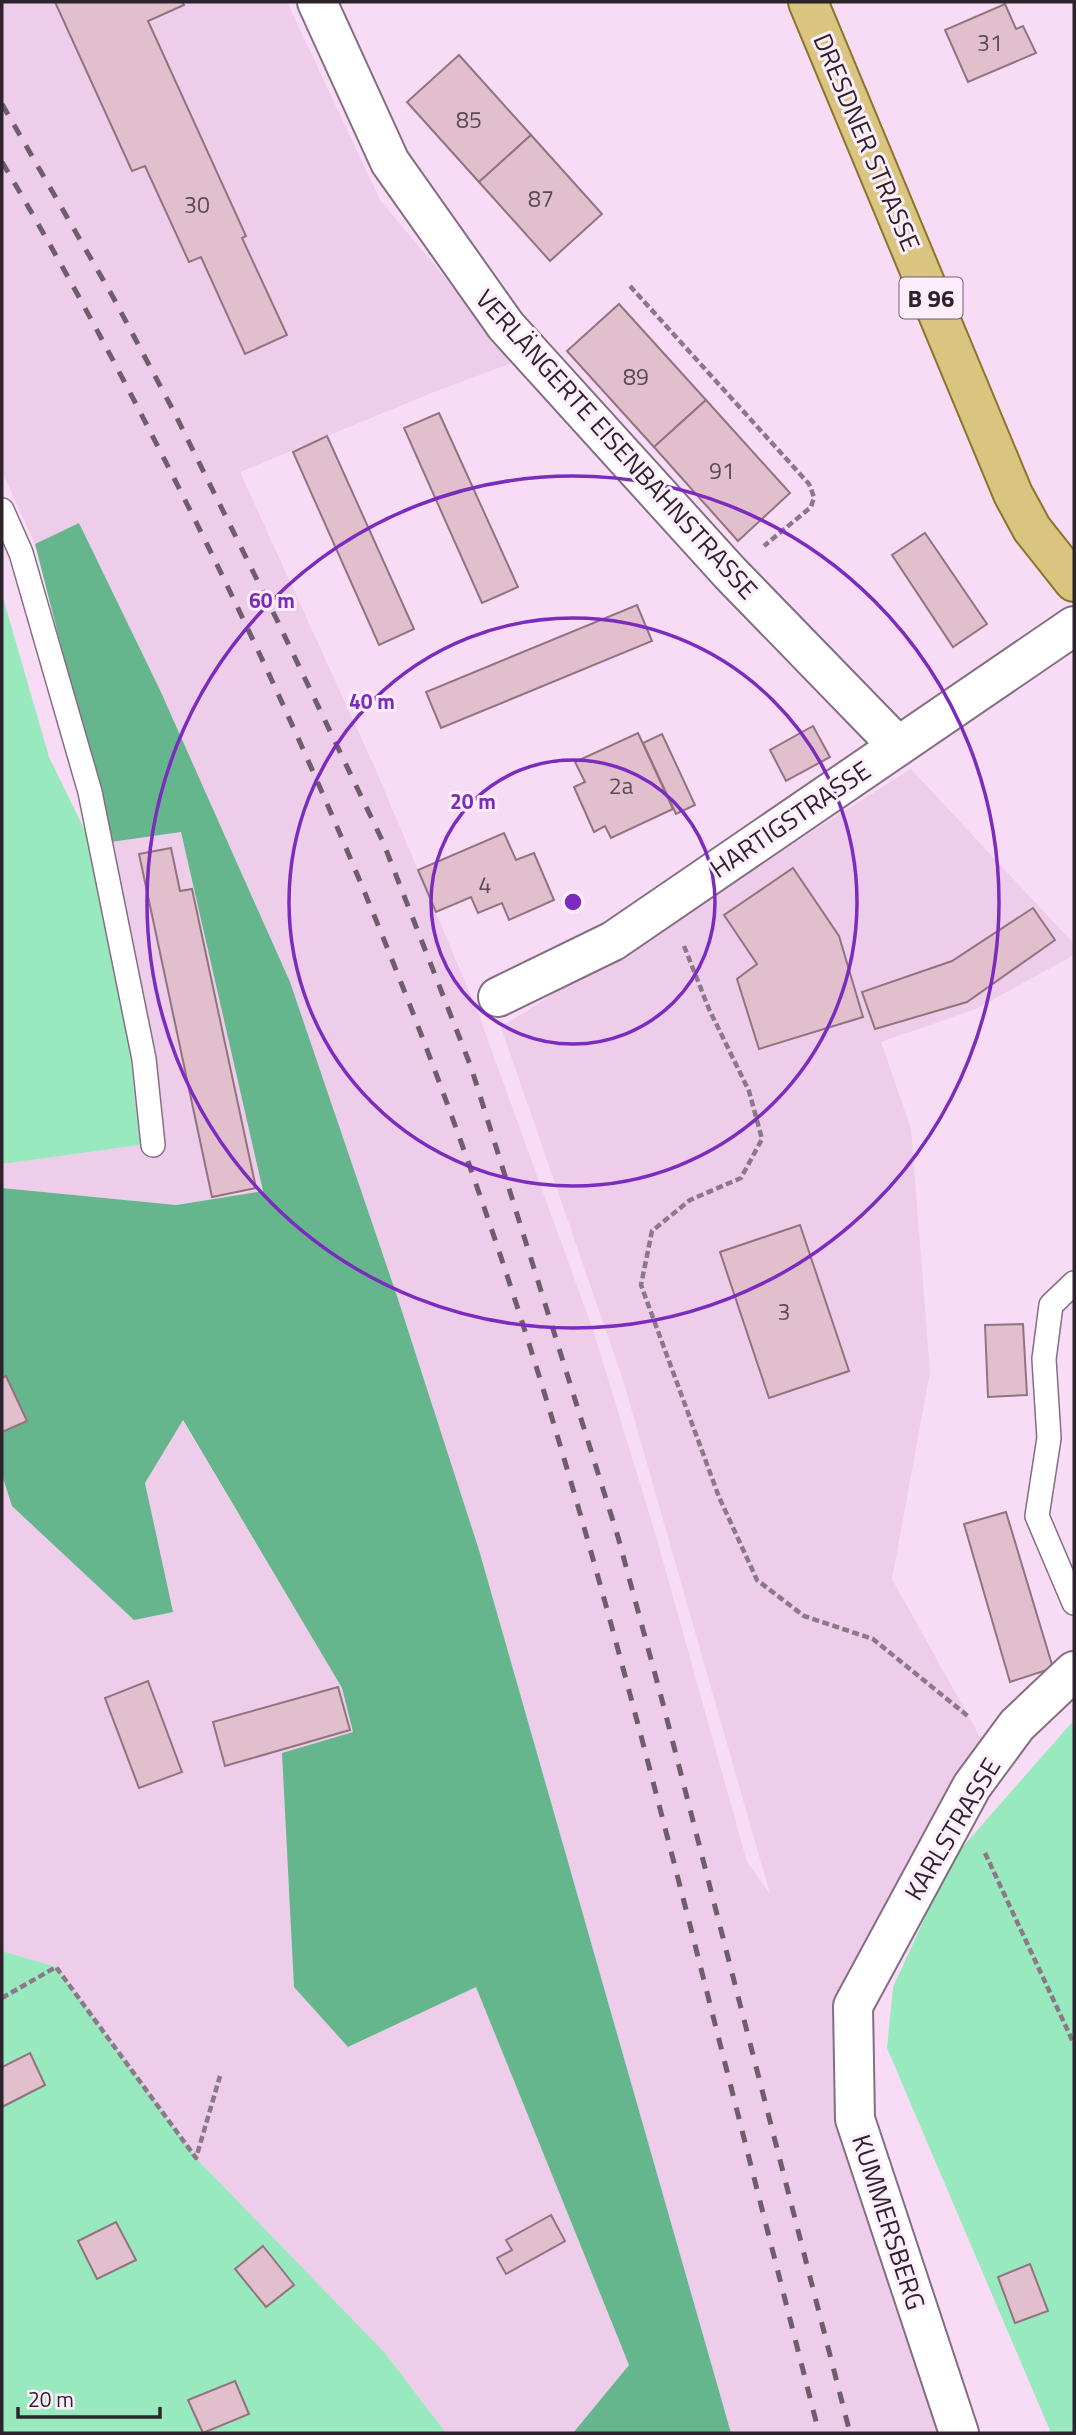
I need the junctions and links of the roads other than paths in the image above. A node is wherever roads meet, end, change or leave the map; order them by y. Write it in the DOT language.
graph roads {
  1 [pos="317,2"];
  2 [pos="808,2"];
  3 [pos="2,510"];
  4 [pos="1074,582"];
  5 [pos="1074,626"];
  6 [pos="898,746"];
  7 [pos="498,997"];
  8 [pos="153,1145"];
  9 [pos="1074,1283"];
  10 [pos="1074,1603"];
  11 [pos="1074,1671"];
  12 [pos="853,2006"];
  13 [pos="959,2433"];
  1 -- 6 [label="street, VERLÄNGERTE EISENBAHNSTRASSE"];
  2 -- 4 [label="main road, DRESDNER STRASSE / B 96"];
  3 -- 8 [label="lane"];
  5 -- 6 [label="street, HARTIGSTRASSE"];
  6 -- 7 [label="street, HARTIGSTRASSE"];
  9 -- 10 [label="lane"];
  11 -- 12 [label="street, KARLSTRASSE"];
  12 -- 13 [label="street, KUMMERSBERG"];
}
